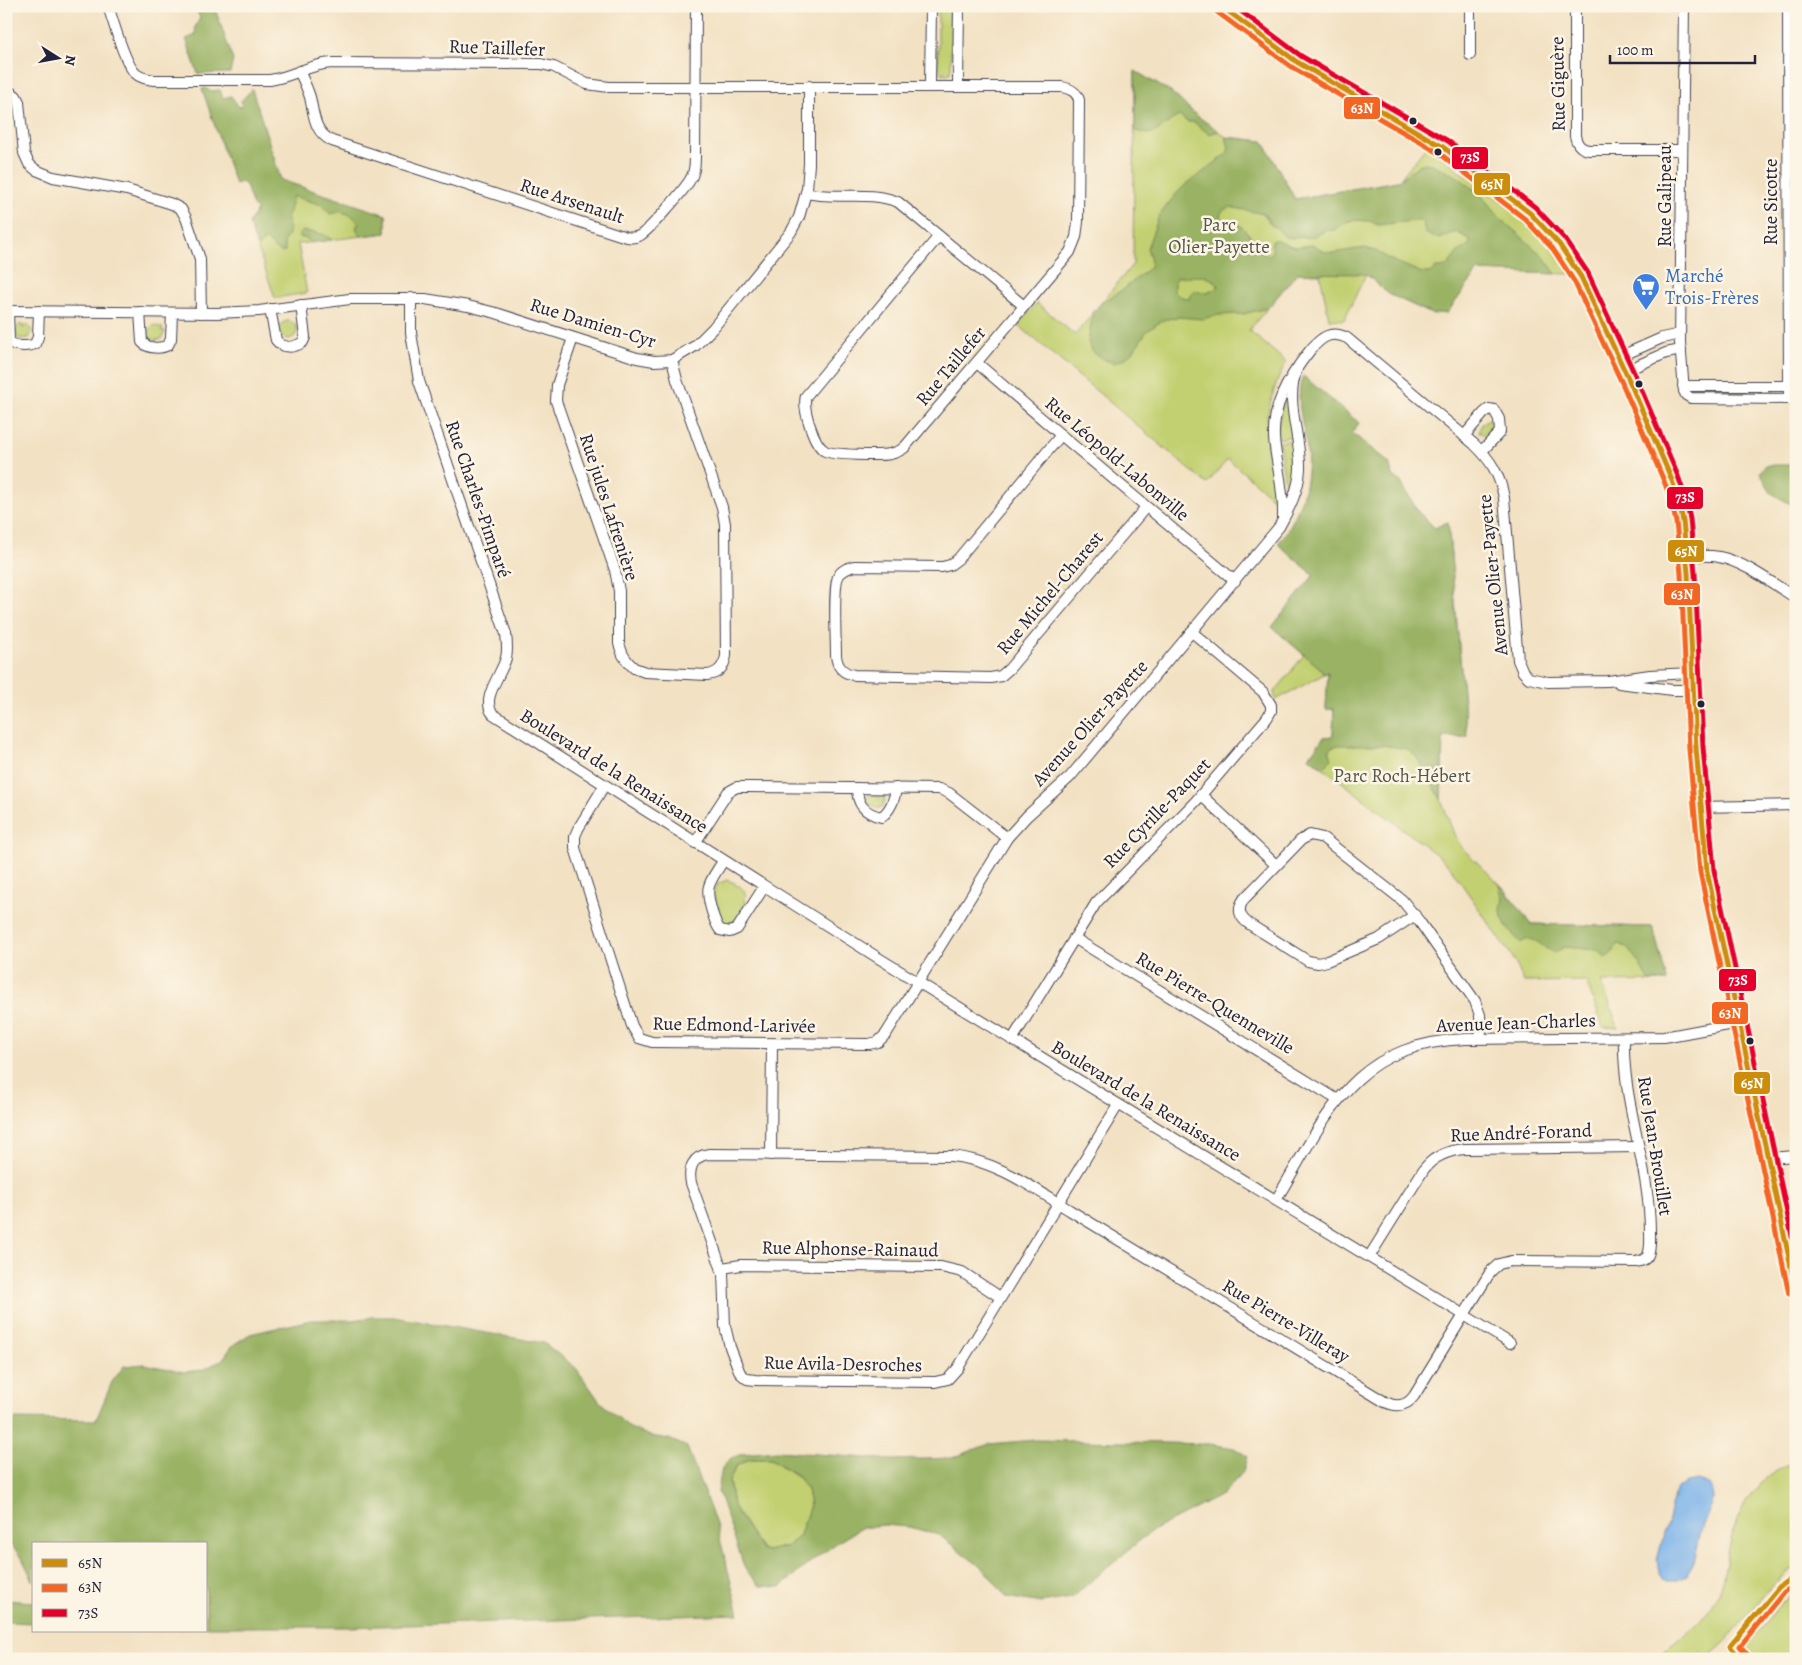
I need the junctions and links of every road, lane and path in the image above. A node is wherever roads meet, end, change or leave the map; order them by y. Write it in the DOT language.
graph roads {
  1 [pos="108,6"];
  2 [pos="696,6"];
  3 [pos="932,6"];
  4 [pos="959,6"];
  5 [pos="1221,6"];
  6 [pos="1470,6"];
  7 [pos="1575,6"];
  8 [pos="1684,6"];
  9 [pos="1788,6"];
  10 [pos="1470,55"];
  11 [pos="1792,66"];
  12 [pos="299,71"];
  13 [pos="809,86"];
  14 [pos="930,86"];
  15 [pos="958,86"];
  16 [pos="695,87"];
  17 [pos="6,89"];
  18 [pos="1682,150"];
  19 [pos="1792,169"];
  20 [pos="806,193"];
  21 [pos="939,236"];
  22 [pos="1792,272"];
  23 [pos="411,298"];
  24 [pos="301,305"];
  25 [pos="1024,306"];
  26 [pos="270,309"];
  27 [pos="7,311"];
  28 [pos="38,311"];
  29 [pos="140,312"];
  30 [pos="172,313"];
  31 [pos="201,313"];
  32 [pos="1680,334"];
  33 [pos="573,338"];
  34 [pos="1680,350"];
  35 [pos="1619,357"];
  36 [pos="672,360"];
  37 [pos="977,363"];
  38 [pos="1297,369"];
  39 [pos="1625,371"];
  40 [pos="1683,386"];
  41 [pos="1792,386"];
  42 [pos="1792,399"];
  43 [pos="1061,436"];
  44 [pos="1464,436"];
  45 [pos="1482,451"];
  46 [pos="1146,507"];
  47 [pos="1283,520"];
  48 [pos="1687,556"];
  49 [pos="1235,580"];
  50 [pos="1796,598"];
  51 [pos="1192,632"];
  52 [pos="1692,673"];
  53 [pos="1608,681"];
  54 [pos="1694,690"];
  55 [pos="489,707"];
  56 [pos="604,786"];
  57 [pos="857,788"];
  58 [pos="896,788"];
  59 [pos="1201,795"];
  60 [pos="1796,805"];
  61 [pos="1700,806"];
  62 [pos="1007,838"];
  63 [pos="695,843"];
  64 [pos="723,861"];
  65 [pos="1276,865"];
  66 [pos="764,887"];
  67 [pos="1415,915"];
  68 [pos="1074,938"];
  69 [pos="918,982"];
  70 [pos="1739,1023"];
  71 [pos="1481,1038"];
  72 [pos="1624,1038"];
  73 [pos="1012,1040"];
  74 [pos="772,1044"];
  75 [pos="1338,1100"];
  76 [pos="1118,1104"];
  77 [pos="1639,1147"];
  78 [pos="770,1155"];
  79 [pos="1796,1156"];
  80 [pos="1767,1158"];
  81 [pos="1276,1200"];
  82 [pos="1058,1203"];
  83 [pos="1370,1257"];
  84 [pos="722,1268"];
  85 [pos="1796,1292"];
  86 [pos="1000,1298"];
  87 [pos="1464,1315"];
  88 [pos="1510,1343"];
  1 -- 12 [label="street, Rue Taillefer"];
  2 -- 16 [label="street, Rue Arsenault"];
  3 -- 14 [label="street"];
  4 -- 15 [label="street"];
  5 -- 35 [label="street"];
  6 -- 10 [label="street"];
  7 -- 18 [label="street, Rue Giguère"];
  8 -- 18 [label="street, Rue Galipeau"];
  9 -- 11 [label="street, Rue Sicotte"];
  11 -- 19 [label="street, Rue Sicotte"];
  12 -- 16 [label="street, Rue Taillefer"];
  12 -- 16 [label="street, Rue Arsenault"];
  13 -- 14 [label="street, Rue Taillefer"];
  13 -- 16 [label="street, Rue Taillefer"];
  13 -- 20 [label="street, Rue Damien-Cyr"];
  14 -- 15 [label="street, Rue Taillefer"];
  15 -- 25 [label="street, Rue Taillefer"];
  17 -- 31 [label="street"];
  18 -- 32 [label="street, Rue Galipeau"];
  19 -- 22 [label="street, Rue Sicotte"];
  20 -- 21 [label="street"];
  20 -- 36 [label="street, Rue Damien-Cyr"];
  21 -- 25 [label="street"];
  21 -- 37 [label="street, Rue Taillefer"];
  22 -- 41 [label="street, Rue Sicotte"];
  23 -- 24 [label="street, Rue Damien-Cyr"];
  23 -- 33 [label="street, Rue Damien-Cyr"];
  23 -- 55 [label="street, Rue Charles-Pimparé"];
  24 -- 26 [label="street, Rue Damien-Cyr"];
  24 -- 26 [label="street"];
  25 -- 37 [label="street, Rue Taillefer"];
  26 -- 31 [label="street, Rue Damien-Cyr"];
  27 -- 28 [label="street, Rue Damien-Cyr"];
  27 -- 28 [label="street, Rue Damien-Cyr"];
  28 -- 29 [label="street, Rue Damien-Cyr"];
  29 -- 30 [label="street, Rue Damien-Cyr"];
  29 -- 30 [label="street"];
  30 -- 31 [label="street, Rue Damien-Cyr"];
  32 -- 34 [label="street, Rue Galipeau"];
  32 -- 35 [label="street"];
  33 -- 36 [label="street, Rue Damien-Cyr"];
  33 -- 36 [label="street, Rue jules Lafrenière"];
  34 -- 39 [label="street"];
  34 -- 40 [label="street, Rue Galipeau"];
  35 -- 39 [label="street"];
  37 -- 43 [label="street, Rue Léopold-Labonville"];
  38 -- 44 [label="street, Avenue Olier-Payette"];
  38 -- 47 [label="street, Avenue Olier-Payette"];
  38 -- 47 [label="street, Avenue Olier-Payette"];
  39 -- 48 [label="street"];
  40 -- 41 [label="street"];
  40 -- 42 [label="street"];
  41 -- 42 [label="street, Rue Sicotte"];
  43 -- 46 [label="street, Rue Léopold-Labonville"];
  43 -- 46 [label="street, Rue Michel-Charest"];
  44 -- 45 [label="street, Avenue Olier-Payette"];
  44 -- 45 [label="street"];
  45 -- 53 [label="street, Avenue Olier-Payette"];
  46 -- 49 [label="street, Rue Léopold-Labonville"];
  47 -- 49 [label="street, Avenue Olier-Payette"];
  48 -- 50 [label="street"];
  48 -- 52 [label="street"];
  49 -- 51 [label="street, Avenue Olier-Payette"];
  51 -- 59 [label="street, Rue Cyrille-Paquet"];
  51 -- 62 [label="street, Avenue Olier-Payette"];
  52 -- 53 [label="street, Avenue Olier-Payette"];
  52 -- 54 [label="street"];
  53 -- 54 [label="street, Avenue Olier-Payette"];
  54 -- 61 [label="street"];
  55 -- 56 [label="street, Boulevard de la Renaissance"];
  56 -- 63 [label="street, Boulevard de la Renaissance"];
  56 -- 74 [label="street, Rue Edmond-Larivée"];
  57 -- 58 [label="street"];
  57 -- 58 [label="street"];
  57 -- 63 [label="street"];
  58 -- 62 [label="street"];
  59 -- 65 [label="street"];
  59 -- 68 [label="street, Rue Cyrille-Paquet"];
  60 -- 61 [label="street"];
  61 -- 70 [label="street"];
  62 -- 69 [label="street, Avenue Olier-Payette"];
  63 -- 64 [label="street, Boulevard de la Renaissance"];
  64 -- 66 [label="street, Boulevard de la Renaissance"];
  64 -- 66 [label="street"];
  65 -- 67 [label="street"];
  65 -- 67 [label="street"];
  66 -- 69 [label="street, Boulevard de la Renaissance"];
  67 -- 71 [label="street"];
  68 -- 73 [label="street, Rue Cyrille-Paquet"];
  68 -- 75 [label="street, Rue Pierre-Quenneville"];
  69 -- 73 [label="street, Boulevard de la Renaissance"];
  69 -- 74 [label="street, Rue Edmond-Larivée"];
  70 -- 72 [label="street, Avenue Jean-Charles"];
  70 -- 80 [label="street"];
  71 -- 72 [label="street, Avenue Jean-Charles"];
  71 -- 75 [label="street, Avenue Jean-Charles"];
  72 -- 77 [label="street, Rue Jean-Brouillet"];
  73 -- 76 [label="street, Boulevard de la Renaissance"];
  74 -- 78 [label="street"];
  75 -- 81 [label="street, Avenue Jean-Charles"];
  76 -- 81 [label="street, Boulevard de la Renaissance"];
  76 -- 82 [label="street"];
  77 -- 83 [label="street, Rue André-Forand"];
  77 -- 87 [label="street, Rue Jean-Brouillet"];
  78 -- 82 [label="street, Rue Avila-Desroches"];
  78 -- 84 [label="street, Rue Avila-Desroches"];
  79 -- 80 [label="street"];
  80 -- 85 [label="street"];
  81 -- 83 [label="street, Boulevard de la Renaissance"];
  82 -- 86 [label="street, Rue Avila-Desroches"];
  82 -- 87 [label="street, Rue Pierre-Villeray"];
  83 -- 87 [label="street, Boulevard de la Renaissance"];
  84 -- 86 [label="street, Rue Alphonse-Rainaud"];
  84 -- 86 [label="street, Rue Avila-Desroches"];
  87 -- 88 [label="street, Boulevard de la Renaissance"];
}
